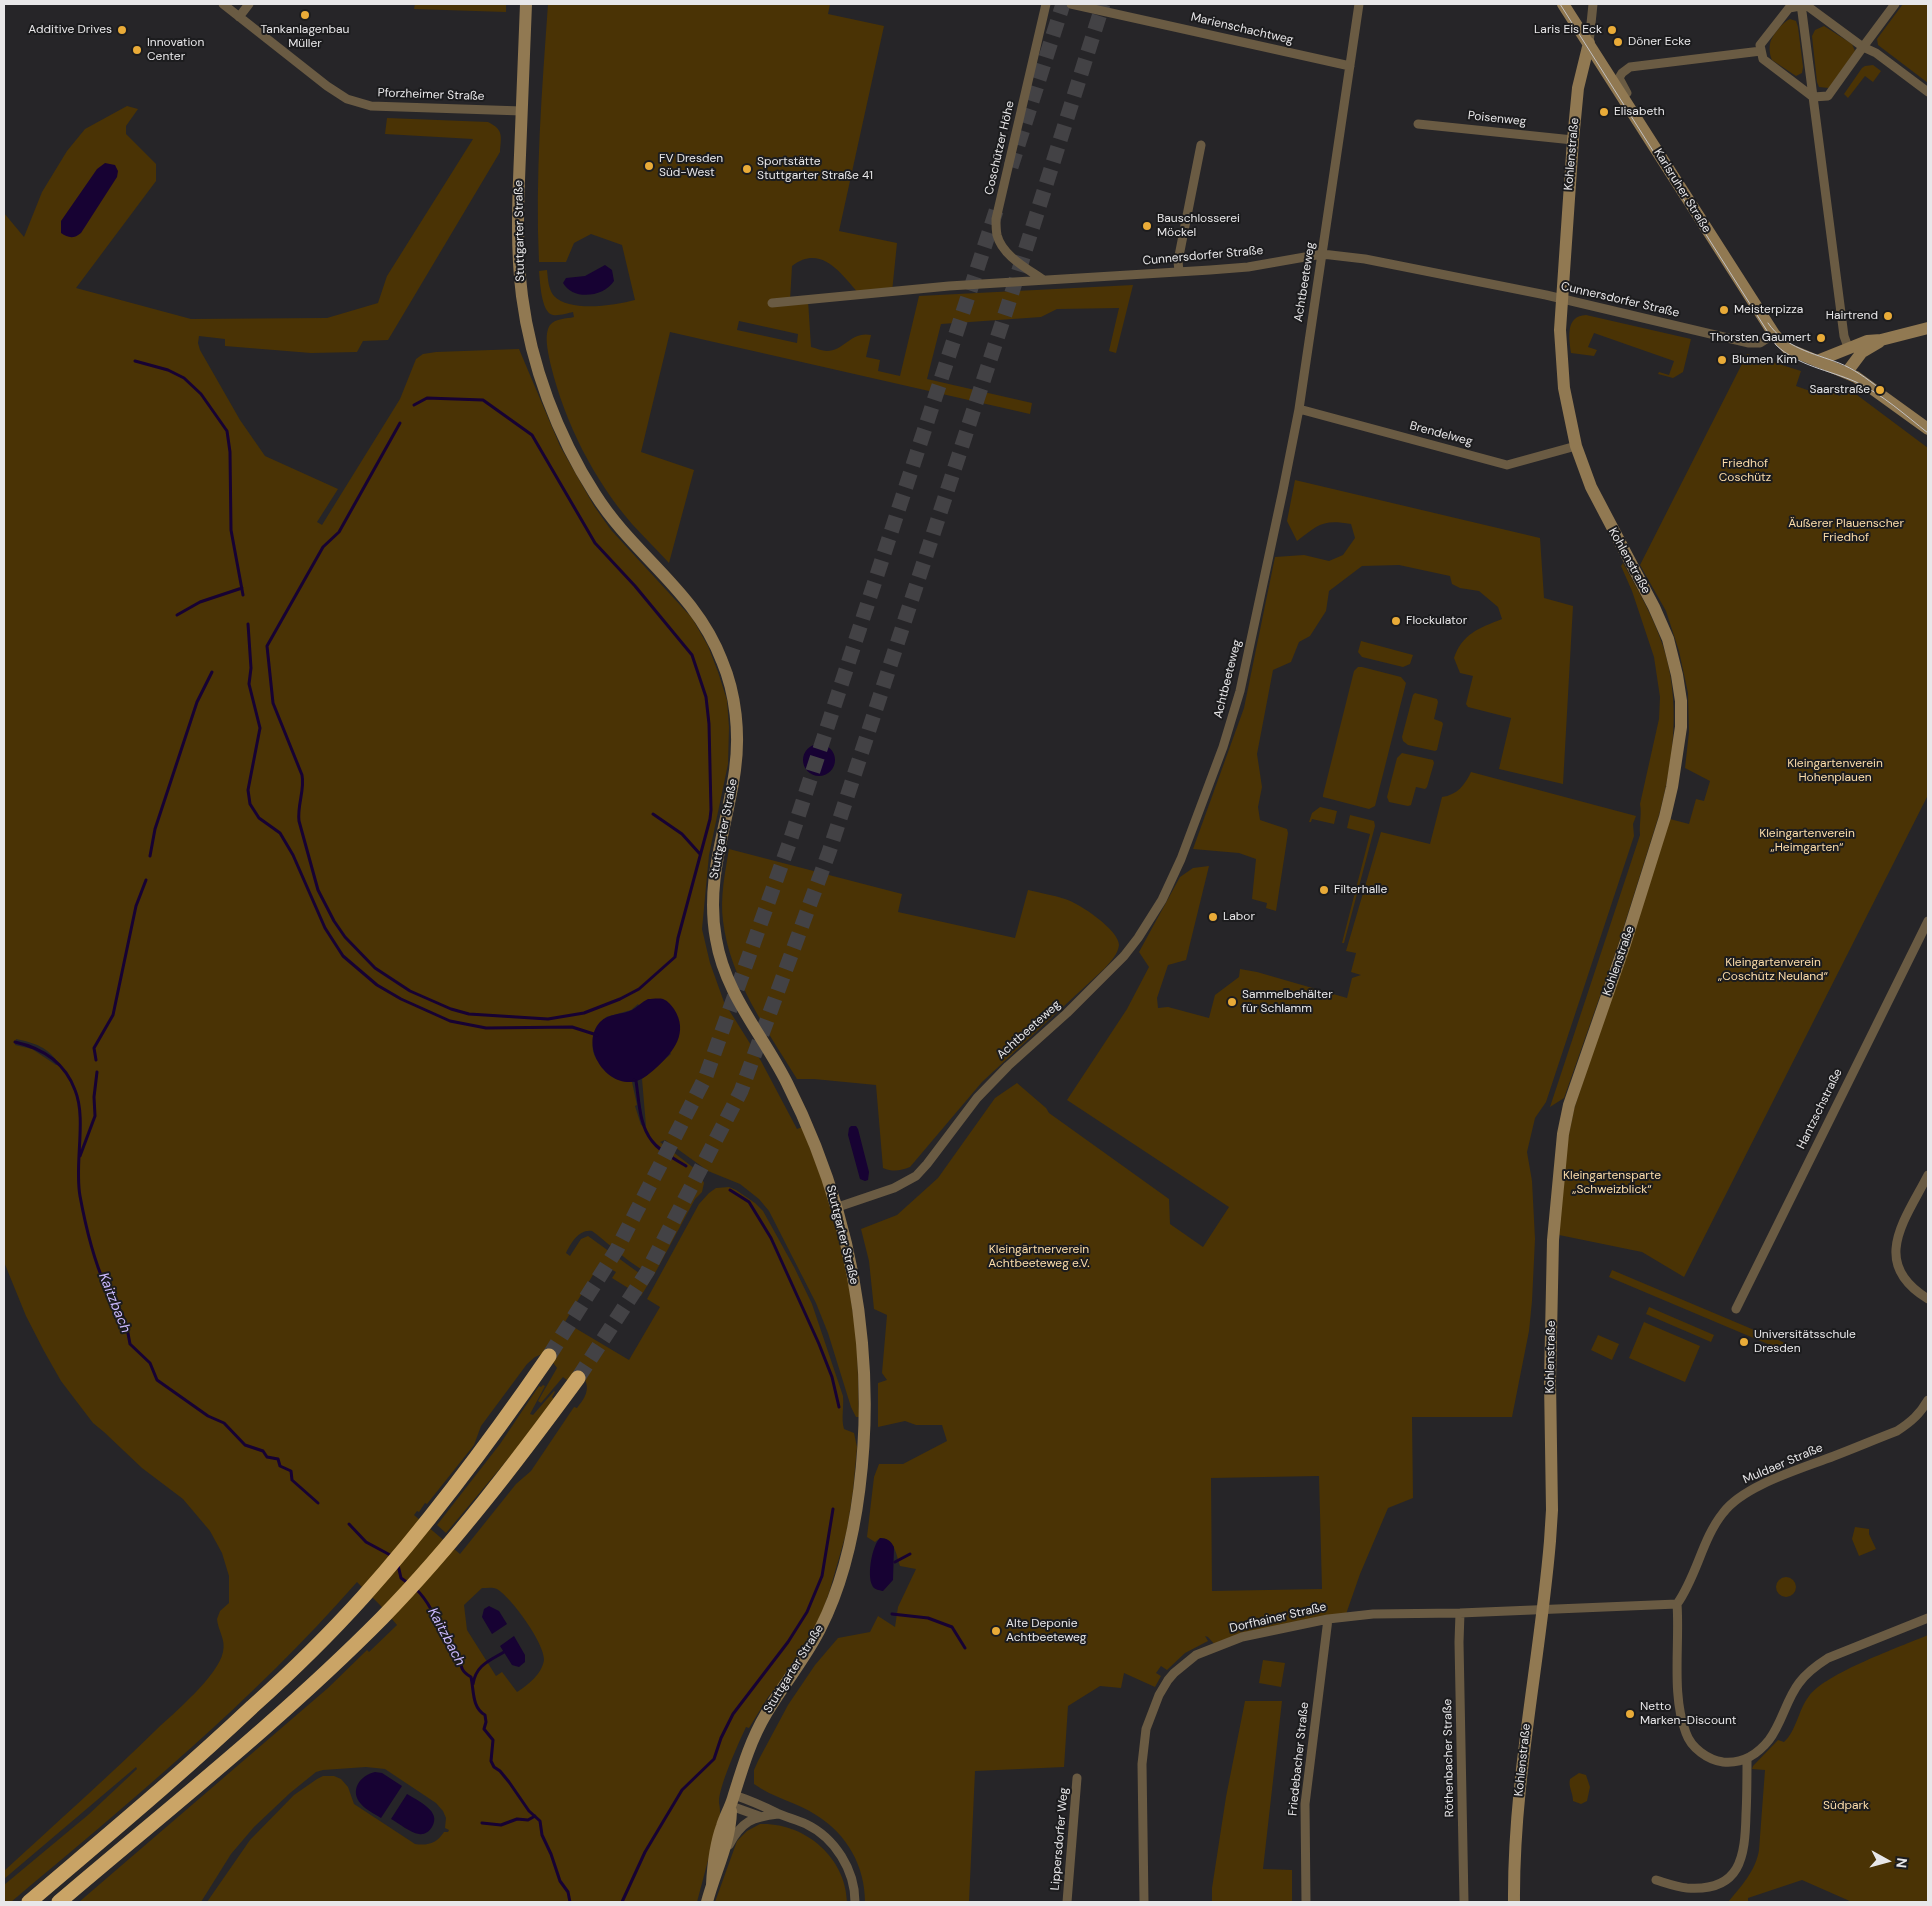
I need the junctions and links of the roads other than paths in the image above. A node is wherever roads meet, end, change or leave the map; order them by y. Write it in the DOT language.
graph roads {
  1 [pos="223,4"];
  2 [pos="249,4"];
  3 [pos="526,4"];
  4 [pos="1046,4"];
  5 [pos="1071,4"];
  6 [pos="1358,4"];
  7 [pos="1563,4"];
  8 [pos="1593,4"];
  9 [pos="1895,4"];
  10 [pos="1801,5"];
  11 [pos="239,17"];
  12 [pos="1588,43"];
  13 [pos="1863,47"];
  14 [pos="1761,51"];
  15 [pos="1350,66"];
  16 [pos="1928,92"];
  17 [pos="1813,97"];
  18 [pos="522,111"];
  19 [pos="1634,114"];
  20 [pos="1418,124"];
  21 [pos="1573,140"];
  22 [pos="1201,144"];
  23 [pos="1322,254"];
  24 [pos="1179,272"];
  25 [pos="1042,279"];
  26 [pos="1562,300"];
  27 [pos="772,303"];
  28 [pos="1928,328"];
  29 [pos="1774,334"];
  30 [pos="1881,340"];
  31 [pos="1848,348"];
  32 [pos="1817,360"];
  33 [pos="1847,372"];
  34 [pos="1299,408"];
  35 [pos="1928,429"];
  36 [pos="1576,446"];
  37 [pos="1928,921"];
  38 [pos="1928,1175"];
  39 [pos="838,1207"];
  40 [pos="1928,1299"];
  41 [pos="1736,1309"];
  42 [pos="549,1356"];
  43 [pos="578,1378"];
  44 [pos="1928,1400"];
  45 [pos="1677,1604"];
  46 [pos="1542,1610"];
  47 [pos="1460,1614"];
  48 [pos="1928,1618"];
  49 [pos="1328,1619"];
  50 [pos="1747,1759"];
  51 [pos="1078,1778"];
  52 [pos="733,1801"];
  53 [pos="778,1814"];
  54 [pos="759,1816"];
  55 [pos="724,1855"];
  56 [pos="1656,1880"];
  57 [pos="712,1885"];
  58 [pos="29,1902"];
  59 [pos="59,1902"];
  60 [pos="707,1902"];
  61 [pos="855,1902"];
  62 [pos="1067,1902"];
  63 [pos="1144,1902"];
  64 [pos="1306,1902"];
  65 [pos="1464,1902"];
  66 [pos="1514,1902"];
  1 -- 11 [label="street, Pforzheimer Straße"];
  2 -- 11 [label="street"];
  3 -- 18 [label="street, Stuttgarter Straße"];
  4 -- 25 [label="street, Coschützer Höhe"];
  5 -- 15 [label="street, Marienschachtweg"];
  6 -- 15 [label="street, Achtbeeteweg"];
  7 -- 12 [label="street, Karlsruher Straße"];
  8 -- 12 [label="street"];
  9 -- 13 [label="street"];
  10 -- 13 [label="street"];
  10 -- 14 [label="street"];
  10 -- 17 [label="street"];
  11 -- 18 [label="street, Pforzheimer Straße"];
  12 -- 19 [label="street, Karlsruher Straße"];
  12 -- 21 [label="street, Kohlenstraße"];
  13 -- 16 [label="street"];
  13 -- 17 [label="street"];
  14 -- 17 [label="street"];
  14 -- 19 [label="street"];
  15 -- 23 [label="street, Achtbeeteweg"];
  17 -- 31 [label="street"];
  18 -- 39 [label="street, Stuttgarter Straße"];
  19 -- 29 [label="street, Karlsruher Straße"];
  20 -- 21 [label="street, Poisenweg"];
  21 -- 26 [label="street, Kohlenstraße"];
  22 -- 24 [label="street"];
  23 -- 24 [label="street, Cunnersdorfer Straße"];
  23 -- 26 [label="street, Cunnersdorfer Straße"];
  23 -- 34 [label="street, Achtbeeteweg"];
  24 -- 25 [label="street, Cunnersdorfer Straße"];
  25 -- 27 [label="street, Cunnersdorfer Straße"];
  26 -- 29 [label="street, Cunnersdorfer Straße"];
  26 -- 36 [label="street, Kohlenstraße"];
  28 -- 30 [label="street"];
  29 -- 32 [label="street, Karlsruher Straße"];
  30 -- 31 [label="street"];
  30 -- 33 [label="street"];
  31 -- 32 [label="street"];
  32 -- 33 [label="street, Karlsruher Straße"];
  33 -- 35 [label="street, Karlsruher Straße"];
  34 -- 36 [label="street, Brendelweg"];
  34 -- 39 [label="street, Achtbeeteweg"];
  36 -- 46 [label="street, Kohlenstraße"];
  37 -- 41 [label="street, Hantzschstraße"];
  38 -- 40 [label="street"];
  39 -- 52 [label="street, Stuttgarter Straße"];
  42 -- 58 [label="highway"];
  43 -- 59 [label="highway"];
  44 -- 45 [label="street, Muldaer Straße"];
  45 -- 46 [label="street"];
  45 -- 50 [label="street"];
  46 -- 47 [label="street, Dorfhainer Straße"];
  46 -- 66 [label="street, Kohlenstraße"];
  47 -- 49 [label="street, Dorfhainer Straße"];
  47 -- 65 [label="street, Röthenbacher Straße"];
  48 -- 50 [label="street"];
  49 -- 63 [label="street, Dorfhainer Straße"];
  49 -- 64 [label="street, Friedebacher Straße"];
  50 -- 56 [label="street"];
  51 -- 62 [label="street, Lippersdorfer Weg"];
  52 -- 53 [label="street"];
  52 -- 54 [label="street"];
  52 -- 55 [label="street, Stuttgarter Straße"];
  52 -- 57 [label="street, Stuttgarter Straße"];
  53 -- 54 [label="street"];
  53 -- 61 [label="street"];
  54 -- 55 [label="street"];
  55 -- 57 [label="street, Stuttgarter Straße"];
  57 -- 60 [label="street, Stuttgarter Straße"];
}
